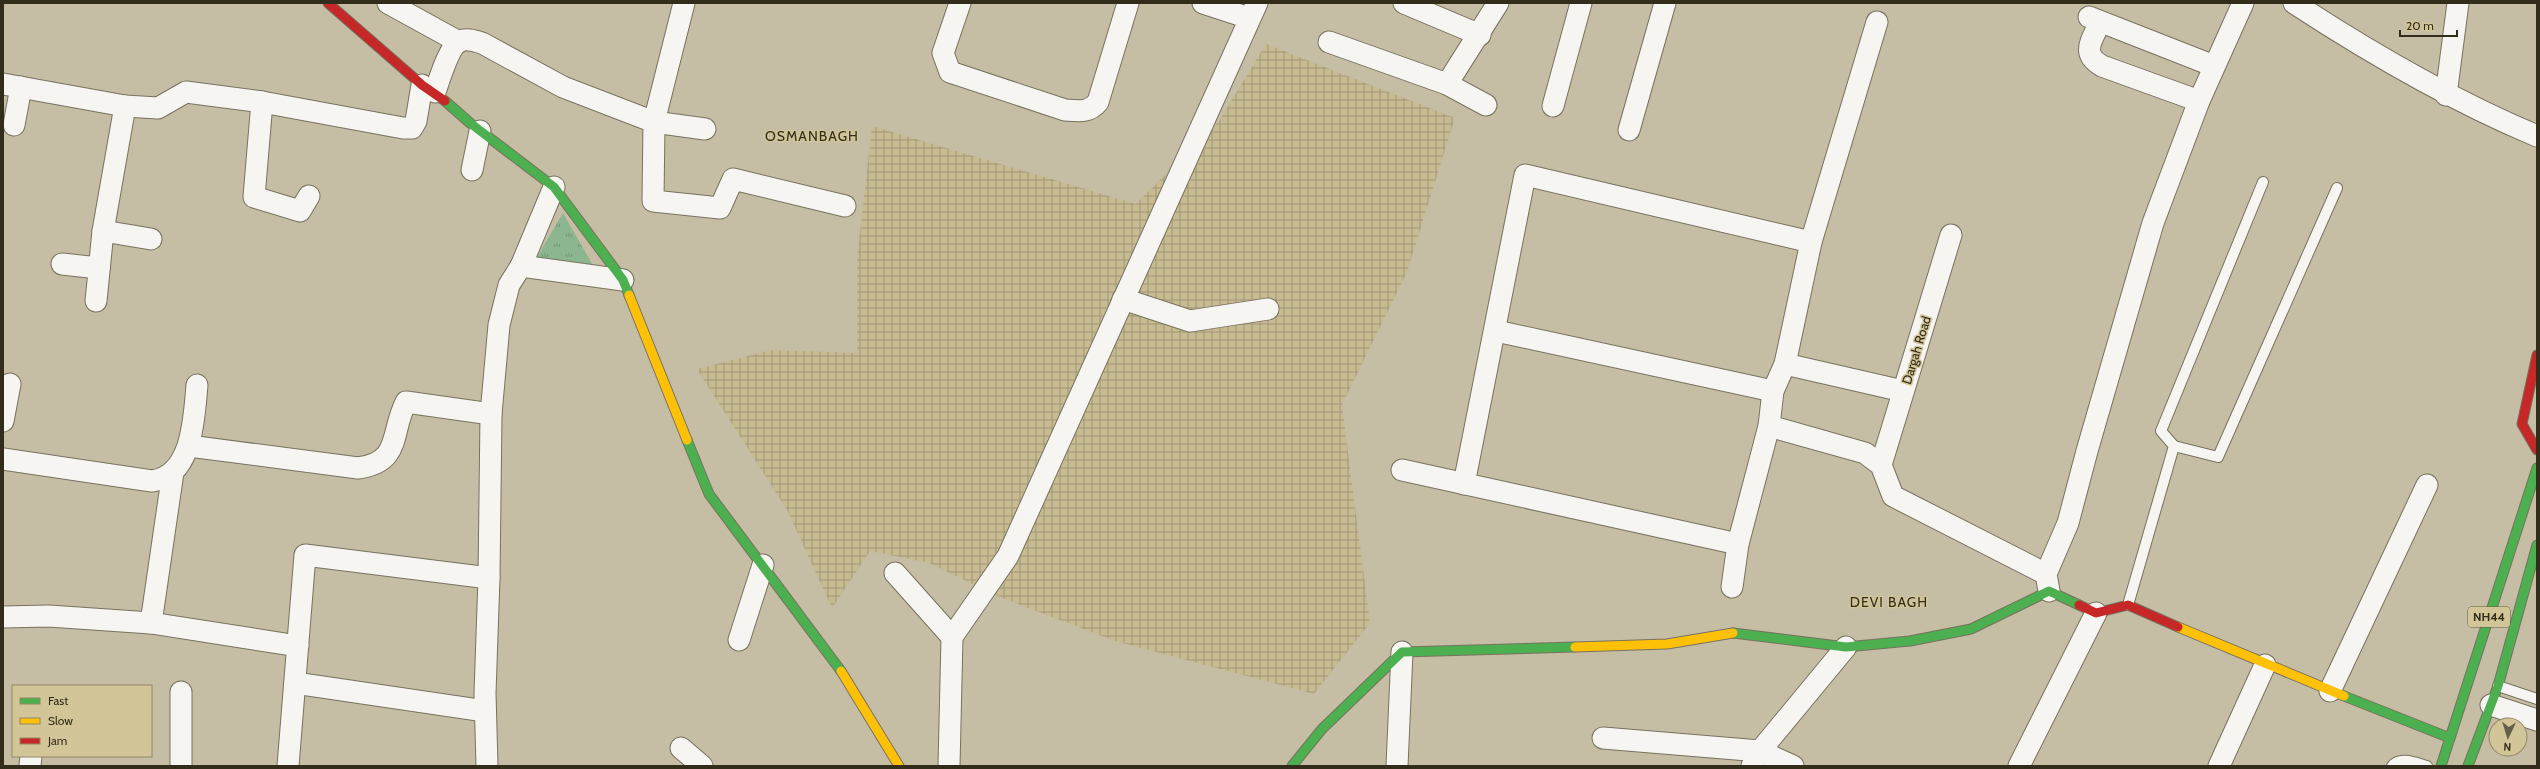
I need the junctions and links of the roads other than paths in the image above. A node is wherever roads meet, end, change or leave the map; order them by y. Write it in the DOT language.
graph roads {
  1 [pos="328,3"];
  2 [pos="388,3"];
  3 [pos="684,3"];
  4 [pos="960,3"];
  5 [pos="1128,3"];
  6 [pos="1203,3"];
  7 [pos="1404,3"];
  8 [pos="1498,3"];
  9 [pos="1581,3"];
  10 [pos="1665,3"];
  11 [pos="2242,3"];
  12 [pos="2294,3"];
  13 [pos="2458,3"];
  14 [pos="1253,11"];
  15 [pos="1877,22"];
  16 [pos="1480,35"];
  17 [pos="459,42"];
  18 [pos="1330,42"];
  19 [pos="2214,66"];
  20 [pos="1447,84"];
  21 [pos="12,86"];
  22 [pos="429,89"];
  23 [pos="2446,95"];
  24 [pos="2199,101"];
  25 [pos="262,102"];
  26 [pos="1486,105"];
  27 [pos="125,106"];
  28 [pos="1553,106"];
  29 [pos="654,122"];
  30 [pos="14,125"];
  31 [pos="705,129"];
  32 [pos="1629,130"];
  33 [pos="480,131"];
  34 [pos="2537,136"];
  35 [pos="472,170"];
  36 [pos="2263,182"];
  37 [pos="554,187"];
  38 [pos="2337,188"];
  39 [pos="309,196"];
  40 [pos="845,206"];
  41 [pos="103,231"];
  42 [pos="1951,235"];
  43 [pos="151,238"];
  44 [pos="1811,242"];
  45 [pos="62,264"];
  46 [pos="521,266"];
  47 [pos="99,268"];
  48 [pos="623,280"];
  49 [pos="1123,299"];
  50 [pos="96,301"];
  51 [pos="1268,309"];
  52 [pos="1496,331"];
  53 [pos="2537,355"];
  54 [pos="1785,364"];
  55 [pos="10,384"];
  56 [pos="198,385"];
  57 [pos="1773,391"];
  58 [pos="1903,392"];
  59 [pos="491,414"];
  60 [pos="3,421"];
  61 [pos="1769,426"];
  62 [pos="189,446"];
  63 [pos="2174,446"];
  64 [pos="2537,450"];
  65 [pos="3,459"];
  66 [pos="1881,465"];
  67 [pos="2537,468"];
  68 [pos="1402,470"];
  69 [pos="173,472"];
  70 [pos="1464,484"];
  71 [pos="2427,485"];
  72 [pos="1738,544"];
  73 [pos="2537,545"];
  74 [pos="763,566"];
  75 [pos="895,573"];
  76 [pos="489,578"];
  77 [pos="2048,582"];
  78 [pos="1732,587"];
  79 [pos="2128,605"];
  80 [pos="2096,613"];
  81 [pos="3,617"];
  82 [pos="151,623"];
  83 [pos="952,637"];
  84 [pos="739,640"];
  85 [pos="298,646"];
  86 [pos="1846,647"];
  87 [pos="1402,652"];
  88 [pos="2265,665"];
  89 [pos="295,683"];
  90 [pos="2330,691"];
  91 [pos="181,692"];
  92 [pos="2494,696"];
  93 [pos="2537,699"];
  94 [pos="485,711"];
  95 [pos="2537,720"];
  96 [pos="1603,738"];
  97 [pos="2450,738"];
  98 [pos="681,748"];
  99 [pos="1756,758"];
  100 [pos="181,766"];
  101 [pos="288,766"];
  102 [pos="487,766"];
  103 [pos="702,766"];
  104 [pos="899,766"];
  105 [pos="949,766"];
  106 [pos="1292,766"];
  107 [pos="1397,766"];
  108 [pos="1793,766"];
  109 [pos="2019,766"];
  110 [pos="2219,766"];
  111 [pos="2392,766"];
  112 [pos="2427,766"];
  113 [pos="2441,766"];
  114 [pos="2468,766"];
  1 -- 22 [label="main road"];
  2 -- 17 [label="street"];
  3 -- 29 [label="street"];
  4 -- 5 [label="street"];
  6 -- 14 [label="street"];
  7 -- 16 [label="street"];
  8 -- 16 [label="street"];
  9 -- 28 [label="street"];
  10 -- 32 [label="street"];
  11 -- 19 [label="street"];
  12 -- 23 [label="street"];
  13 -- 23 [label="street"];
  14 -- 49 [label="street"];
  15 -- 44 [label="street"];
  16 -- 20 [label="street"];
  17 -- 22 [label="street"];
  17 -- 29 [label="street"];
  18 -- 20 [label="street"];
  19 -- 24 [label="street"];
  19 -- 24 [label="street"];
  20 -- 26 [label="street"];
  21 -- 27 [label="street"];
  21 -- 30 [label="street"];
  22 -- 25 [label="street"];
  22 -- 33 [label="main road"];
  23 -- 34 [label="street"];
  24 -- 77 [label="street"];
  25 -- 27 [label="street"];
  25 -- 39 [label="street"];
  27 -- 41 [label="street"];
  29 -- 31 [label="street"];
  29 -- 40 [label="street"];
  33 -- 35 [label="street"];
  33 -- 37 [label="main road"];
  36 -- 63 [label="lane"];
  37 -- 46 [label="street"];
  37 -- 48 [label="main road"];
  38 -- 63 [label="lane"];
  41 -- 43 [label="street"];
  41 -- 47 [label="street"];
  42 -- 58 [label="street, Dargah Road"];
  44 -- 52 [label="street"];
  44 -- 54 [label="street"];
  45 -- 47 [label="street"];
  46 -- 48 [label="street"];
  46 -- 59 [label="street"];
  47 -- 50 [label="street"];
  48 -- 74 [label="main road"];
  49 -- 51 [label="street"];
  49 -- 83 [label="street"];
  52 -- 57 [label="street"];
  52 -- 70 [label="street"];
  53 -- 64 [label="main road"];
  54 -- 57 [label="street"];
  54 -- 58 [label="street"];
  55 -- 60 [label="street"];
  56 -- 62 [label="street"];
  57 -- 61 [label="street"];
  58 -- 66 [label="street, Dargah Road"];
  59 -- 62 [label="street"];
  59 -- 76 [label="street"];
  61 -- 66 [label="street"];
  61 -- 72 [label="street"];
  62 -- 69 [label="street"];
  63 -- 79 [label="lane"];
  65 -- 69 [label="street"];
  66 -- 77 [label="street"];
  67 -- 97 [label="main road, NH44"];
  68 -- 70 [label="street"];
  69 -- 82 [label="street"];
  70 -- 72 [label="street"];
  71 -- 90 [label="street"];
  72 -- 78 [label="street"];
  73 -- 92 [label="main road, NH44"];
  74 -- 84 [label="street"];
  74 -- 104 [label="main road"];
  75 -- 83 [label="street"];
  76 -- 85 [label="street"];
  76 -- 94 [label="street"];
  77 -- 80 [label="main road"];
  77 -- 86 [label="main road"];
  79 -- 80 [label="main road"];
  79 -- 88 [label="main road"];
  80 -- 109 [label="street"];
  81 -- 82 [label="street"];
  82 -- 85 [label="street"];
  83 -- 105 [label="street"];
  85 -- 89 [label="street"];
  86 -- 87 [label="main road"];
  86 -- 99 [label="street"];
  87 -- 106 [label="main road"];
  87 -- 107 [label="street"];
  88 -- 90 [label="main road"];
  88 -- 110 [label="street"];
  89 -- 94 [label="street"];
  89 -- 101 [label="street"];
  90 -- 97 [label="main road"];
  91 -- 100 [label="street"];
  92 -- 93 [label="lane"];
  92 -- 95 [label="street"];
  92 -- 114 [label="main road, NH44"];
  94 -- 102 [label="street"];
  96 -- 99 [label="street"];
  97 -- 113 [label="main road, NH44"];
  98 -- 103 [label="street"];
  99 -- 108 [label="street"];
  111 -- 112 [label="lane"];
}
